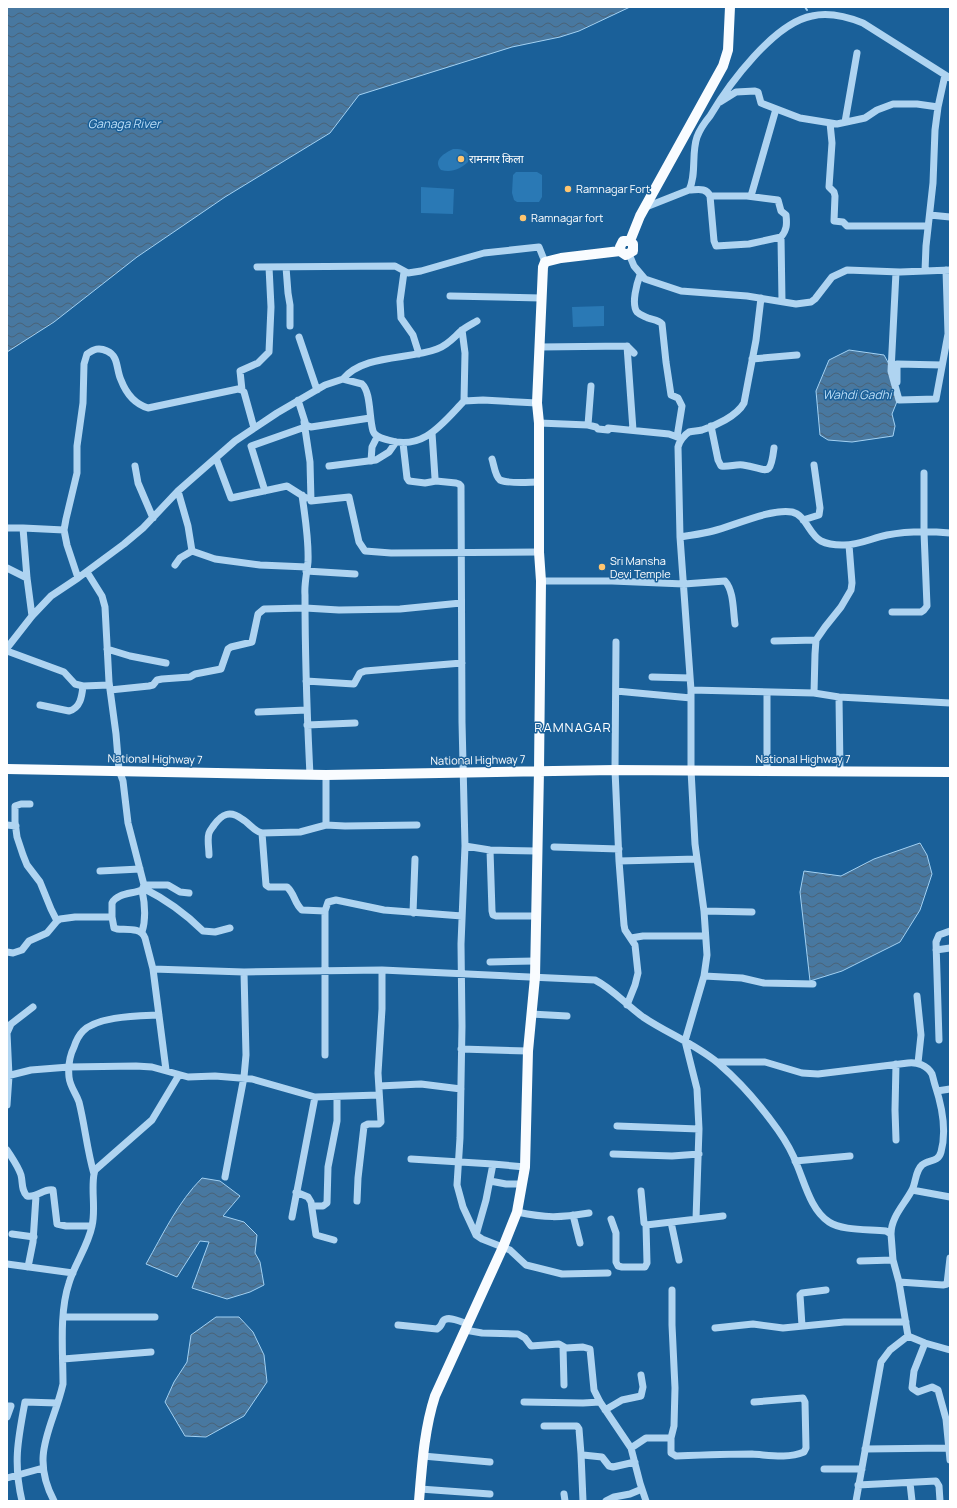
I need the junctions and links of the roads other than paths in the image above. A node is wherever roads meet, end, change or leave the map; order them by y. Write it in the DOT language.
graph roads {
  1 [pos="730,7"];
  2 [pos="857,53"];
  3 [pos="948,76"];
  4 [pos="716,105"];
  5 [pos="938,107"];
  6 [pos="776,109"];
  7 [pos="845,122"];
  8 [pos="830,123"];
  9 [pos="689,190"];
  10 [pos="710,196"];
  11 [pos="751,196"];
  12 [pos="646,207"];
  13 [pos="930,215"];
  14 [pos="950,217"];
  15 [pos="928,226"];
  16 [pos="781,237"];
  17 [pos="625,252"];
  18 [pos="545,262"];
  19 [pos="257,267"];
  20 [pos="269,267"];
  21 [pos="286,267"];
  22 [pos="948,270"];
  23 [pos="925,271"];
  24 [pos="404,272"];
  25 [pos="896,272"];
  26 [pos="640,275"];
  27 [pos="450,296"];
  28 [pos="541,298"];
  29 [pos="761,298"];
  30 [pos="782,301"];
  31 [pos="477,321"];
  32 [pos="290,326"];
  33 [pos="462,330"];
  34 [pos="299,337"];
  35 [pos="627,346"];
  36 [pos="540,347"];
  37 [pos="634,353"];
  38 [pos="419,354"];
  39 [pos="797,355"];
  40 [pos="752,359"];
  41 [pos="942,365"];
  42 [pos="343,379"];
  43 [pos="591,386"];
  44 [pos="242,390"];
  45 [pos="317,390"];
  46 [pos="897,392"];
  47 [pos="298,400"];
  48 [pos="464,401"];
  49 [pos="537,403"];
  50 [pos="370,418"];
  51 [pos="539,423"];
  52 [pos="304,424"];
  53 [pos="588,425"];
  54 [pos="711,426"];
  55 [pos="254,428"];
  56 [pos="633,430"];
  57 [pos="432,433"];
  58 [pos="377,437"];
  59 [pos="680,438"];
  60 [pos="400,443"];
  61 [pos="774,448"];
  62 [pos="216,458"];
  63 [pos="492,459"];
  64 [pos="371,461"];
  65 [pos="814,465"];
  66 [pos="135,466"];
  67 [pos="329,466"];
  68 [pos="924,473"];
  69 [pos="436,481"];
  70 [pos="538,482"];
  71 [pos="265,490"];
  72 [pos="178,491"];
  73 [pos="302,495"];
  74 [pos="311,501"];
  75 [pos="153,518"];
  76 [pos="803,520"];
  77 [pos="7,528"];
  78 [pos="23,528"];
  79 [pos="64,530"];
  80 [pos="924,532"];
  81 [pos="950,533"];
  82 [pos="680,537"];
  83 [pos="849,545"];
  84 [pos="192,551"];
  85 [pos="539,552"];
  86 [pos="462,553"];
  87 [pos="175,565"];
  88 [pos="7,568"];
  89 [pos="307,569"];
  90 [pos="87,572"];
  91 [pos="355,574"];
  92 [pos="27,578"];
  93 [pos="78,578"];
  94 [pos="541,581"];
  95 [pos="684,584"];
  96 [pos="461,603"];
  97 [pos="305,608"];
  98 [pos="892,612"];
  99 [pos="32,616"];
  100 [pos="735,624"];
  101 [pos="774,640"];
  102 [pos="816,640"];
  103 [pos="616,642"];
  104 [pos="7,649"];
  105 [pos="106,649"];
  106 [pos="462,662"];
  107 [pos="166,663"];
  108 [pos="652,677"];
  109 [pos="690,678"];
  110 [pos="306,681"];
  111 [pos="82,686"];
  112 [pos="110,687"];
  113 [pos="691,690"];
  114 [pos="616,691"];
  115 [pos="768,692"];
  116 [pos="814,693"];
  117 [pos="839,697"];
  118 [pos="691,698"];
  119 [pos="950,703"];
  120 [pos="40,705"];
  121 [pos="307,710"];
  122 [pos="258,712"];
  123 [pos="355,723"];
  124 [pos="308,724"];
  125 [pos="7,769"];
  126 [pos="119,770"];
  127 [pos="615,770"];
  128 [pos="691,770"];
  129 [pos="767,770"];
  130 [pos="539,771"];
  131 [pos="840,771"];
  132 [pos="463,772"];
  133 [pos="950,772"];
  134 [pos="310,775"];
  135 [pos="326,775"];
  136 [pos="30,804"];
  137 [pos="7,825"];
  138 [pos="326,825"];
  139 [pos="417,825"];
  140 [pos="16,826"];
  141 [pos="262,833"];
  142 [pos="465,846"];
  143 [pos="554,847"];
  144 [pos="619,849"];
  145 [pos="490,850"];
  146 [pos="537,851"];
  147 [pos="209,854"];
  148 [pos="415,859"];
  149 [pos="697,859"];
  150 [pos="619,861"];
  151 [pos="140,869"];
  152 [pos="100,871"];
  153 [pos="143,888"];
  154 [pos="189,893"];
  155 [pos="325,911"];
  156 [pos="704,911"];
  157 [pos="752,912"];
  158 [pos="413,913"];
  159 [pos="462,916"];
  160 [pos="536,916"];
  161 [pos="112,917"];
  162 [pos="57,920"];
  163 [pos="230,928"];
  164 [pos="950,931"];
  165 [pos="142,932"];
  166 [pos="705,936"];
  167 [pos="631,938"];
  168 [pos="950,948"];
  169 [pos="936,950"];
  170 [pos="7,952"];
  171 [pos="490,962"];
  172 [pos="535,962"];
  173 [pos="153,969"];
  174 [pos="382,970"];
  175 [pos="325,971"];
  176 [pos="244,972"];
  177 [pos="461,974"];
  178 [pos="704,976"];
  179 [pos="535,977"];
  180 [pos="814,984"];
  181 [pos="918,996"];
  182 [pos="627,1005"];
  183 [pos="33,1007"];
  184 [pos="531,1014"];
  185 [pos="159,1015"];
  186 [pos="567,1016"];
  187 [pos="939,1040"];
  188 [pos="685,1041"];
  189 [pos="461,1049"];
  190 [pos="528,1050"];
  191 [pos="325,1055"];
  192 [pos="717,1062"];
  193 [pos="918,1063"];
  194 [pos="896,1064"];
  195 [pos="69,1066"];
  196 [pos="166,1070"];
  197 [pos="179,1075"];
  198 [pos="8,1076"];
  199 [pos="244,1077"];
  200 [pos="379,1086"];
  201 [pos="461,1089"];
  202 [pos="950,1089"];
  203 [pos="937,1091"];
  204 [pos="379,1095"];
  205 [pos="337,1096"];
  206 [pos="315,1097"];
  207 [pos="7,1105"];
  208 [pos="617,1126"];
  209 [pos="700,1129"];
  210 [pos="947,1129"];
  211 [pos="896,1140"];
  212 [pos="7,1150"];
  213 [pos="613,1154"];
  214 [pos="699,1154"];
  215 [pos="850,1156"];
  216 [pos="411,1159"];
  217 [pos="795,1161"];
  218 [pos="458,1162"];
  219 [pos="493,1164"];
  220 [pos="525,1167"];
  221 [pos="94,1174"];
  222 [pos="225,1177"];
  223 [pos="490,1181"];
  224 [pos="522,1184"];
  225 [pos="912,1190"];
  226 [pos="641,1191"];
  227 [pos="296,1192"];
  228 [pos="36,1196"];
  229 [pos="950,1197"];
  230 [pos="357,1201"];
  231 [pos="312,1206"];
  232 [pos="517,1212"];
  233 [pos="589,1213"];
  234 [pos="573,1215"];
  235 [pos="723,1216"];
  236 [pos="292,1217"];
  237 [pos="611,1219"];
  238 [pos="696,1219"];
  239 [pos="671,1222"];
  240 [pos="646,1225"];
  241 [pos="92,1226"];
  242 [pos="12,1234"];
  243 [pos="891,1234"];
  244 [pos="476,1235"];
  245 [pos="34,1236"];
  246 [pos="334,1240"];
  247 [pos="580,1243"];
  248 [pos="503,1247"];
  249 [pos="950,1258"];
  250 [pos="679,1260"];
  251 [pos="893,1260"];
  252 [pos="860,1261"];
  253 [pos="7,1264"];
  254 [pos="28,1267"];
  255 [pos="73,1273"];
  256 [pos="608,1273"];
  257 [pos="899,1282"];
  258 [pos="672,1290"];
  259 [pos="826,1290"];
  260 [pos="63,1317"];
  261 [pos="155,1317"];
  262 [pos="906,1322"];
  263 [pos="398,1325"];
  264 [pos="802,1326"];
  265 [pos="466,1327"];
  266 [pos="714,1328"];
  267 [pos="908,1336"];
  268 [pos="925,1343"];
  269 [pos="563,1347"];
  270 [pos="950,1350"];
  271 [pos="151,1352"];
  272 [pos="63,1359"];
  273 [pos="641,1375"];
  274 [pos="564,1385"];
  275 [pos="524,1402"];
  276 [pos="600,1402"];
  277 [pos="754,1402"];
  278 [pos="57,1403"];
  279 [pos="7,1406"];
  280 [pos="605,1410"];
  281 [pos="7,1417"];
  282 [pos="544,1426"];
  283 [pos="671,1438"];
  284 [pos="631,1448"];
  285 [pos="949,1448"];
  286 [pos="865,1449"];
  287 [pos="581,1454"];
  288 [pos="423,1456"];
  289 [pos="950,1460"];
  290 [pos="490,1462"];
  291 [pos="635,1462"];
  292 [pos="43,1468"];
  293 [pos="824,1469"];
  294 [pos="862,1470"];
  295 [pos="17,1476"];
  296 [pos="7,1478"];
  297 [pos="910,1483"];
  298 [pos="858,1485"];
  299 [pos="420,1489"];
  300 [pos="642,1489"];
  301 [pos="490,1494"];
  302 [pos="22,1501"];
  303 [pos="54,1501"];
  304 [pos="419,1501"];
  305 [pos="583,1501"];
  306 [pos="606,1501"];
  307 [pos="646,1501"];
  308 [pos="856,1501"];
  309 [pos="912,1501"];
  310 [pos="940,1501"];
  1 -- 12 [label="main road"];
  2 -- 7 [label="street"];
  3 -- 4 [label="street"];
  3 -- 5 [label="street"];
  4 -- 6 [label="street"];
  4 -- 9 [label="street"];
  5 -- 7 [label="street"];
  5 -- 13 [label="street"];
  6 -- 8 [label="street"];
  6 -- 11 [label="street"];
  7 -- 8 [label="street"];
  8 -- 15 [label="street"];
  9 -- 10 [label="street"];
  9 -- 12 [label="street"];
  10 -- 11 [label="street"];
  10 -- 16 [label="street"];
  11 -- 16 [label="street"];
  12 -- 17 [label="main road"];
  13 -- 14 [label="street"];
  13 -- 15 [label="street"];
  15 -- 23 [label="street"];
  16 -- 30 [label="street"];
  17 -- 18 [label="main road"];
  17 -- 26 [label="street"];
  18 -- 24 [label="street"];
  18 -- 28 [label="main road"];
  19 -- 20 [label="street"];
  20 -- 21 [label="street"];
  20 -- 44 [label="street"];
  21 -- 24 [label="street"];
  21 -- 32 [label="street"];
  22 -- 23 [label="street"];
  22 -- 41 [label="street"];
  23 -- 25 [label="street"];
  24 -- 38 [label="street"];
  25 -- 30 [label="street"];
  25 -- 46 [label="street"];
  26 -- 29 [label="street"];
  26 -- 59 [label="street"];
  27 -- 28 [label="street"];
  28 -- 36 [label="main road"];
  29 -- 30 [label="street"];
  29 -- 40 [label="street"];
  31 -- 33 [label="street"];
  33 -- 38 [label="street"];
  33 -- 48 [label="street"];
  34 -- 45 [label="street"];
  35 -- 36 [label="street"];
  35 -- 37 [label="street"];
  35 -- 56 [label="street"];
  36 -- 49 [label="main road"];
  38 -- 42 [label="street"];
  39 -- 40 [label="street"];
  40 -- 54 [label="street"];
  41 -- 46 [label="street"];
  41 -- 46 [label="street"];
  42 -- 45 [label="street"];
  42 -- 50 [label="street"];
  43 -- 53 [label="street"];
  44 -- 55 [label="street"];
  44 -- 79 [label="street"];
  45 -- 47 [label="street"];
  47 -- 52 [label="street"];
  47 -- 55 [label="street"];
  48 -- 49 [label="street"];
  48 -- 57 [label="street"];
  49 -- 51 [label="main road"];
  50 -- 52 [label="street"];
  50 -- 58 [label="street"];
  51 -- 53 [label="street"];
  51 -- 70 [label="main road"];
  52 -- 71 [label="street"];
  52 -- 74 [label="street"];
  53 -- 56 [label="street"];
  54 -- 59 [label="street"];
  54 -- 61 [label="street"];
  55 -- 62 [label="street"];
  56 -- 59 [label="street"];
  57 -- 60 [label="street"];
  57 -- 69 [label="street"];
  58 -- 60 [label="street"];
  58 -- 64 [label="street"];
  59 -- 82 [label="street"];
  60 -- 64 [label="street"];
  60 -- 69 [label="street"];
  62 -- 71 [label="street"];
  62 -- 72 [label="street"];
  63 -- 70 [label="street"];
  64 -- 67 [label="street"];
  65 -- 76 [label="street"];
  66 -- 75 [label="street"];
  68 -- 80 [label="street"];
  69 -- 86 [label="street"];
  70 -- 85 [label="main road"];
  71 -- 73 [label="street"];
  72 -- 75 [label="street"];
  72 -- 84 [label="street"];
  73 -- 74 [label="street"];
  73 -- 89 [label="street"];
  74 -- 86 [label="street"];
  75 -- 90 [label="street"];
  76 -- 82 [label="street"];
  76 -- 83 [label="street"];
  77 -- 78 [label="street"];
  78 -- 79 [label="street"];
  78 -- 92 [label="street"];
  79 -- 93 [label="street"];
  80 -- 81 [label="street"];
  80 -- 83 [label="street"];
  80 -- 98 [label="street"];
  82 -- 95 [label="street"];
  83 -- 102 [label="street"];
  84 -- 87 [label="street"];
  84 -- 89 [label="street"];
  85 -- 86 [label="street"];
  85 -- 94 [label="main road"];
  86 -- 96 [label="street"];
  88 -- 92 [label="street"];
  89 -- 91 [label="street"];
  89 -- 97 [label="street"];
  90 -- 93 [label="street"];
  90 -- 105 [label="street"];
  92 -- 99 [label="street"];
  93 -- 99 [label="street"];
  94 -- 95 [label="street"];
  94 -- 130 [label="main road"];
  95 -- 100 [label="street"];
  95 -- 109 [label="street"];
  96 -- 97 [label="street"];
  96 -- 106 [label="street"];
  97 -- 110 [label="street"];
  97 -- 112 [label="street"];
  99 -- 104 [label="street"];
  101 -- 102 [label="street"];
  102 -- 116 [label="street"];
  103 -- 114 [label="street"];
  104 -- 111 [label="street"];
  105 -- 107 [label="street"];
  105 -- 112 [label="street"];
  106 -- 110 [label="street"];
  106 -- 132 [label="street"];
  108 -- 109 [label="street"];
  109 -- 113 [label="street"];
  110 -- 121 [label="street"];
  111 -- 112 [label="street"];
  111 -- 120 [label="street"];
  112 -- 126 [label="street"];
  113 -- 115 [label="street"];
  113 -- 118 [label="street"];
  114 -- 118 [label="street"];
  114 -- 127 [label="street"];
  115 -- 116 [label="street"];
  115 -- 129 [label="street"];
  116 -- 117 [label="street"];
  117 -- 119 [label="street"];
  117 -- 131 [label="street"];
  118 -- 128 [label="street"];
  121 -- 122 [label="street"];
  121 -- 124 [label="street"];
  123 -- 124 [label="street"];
  124 -- 134 [label="street"];
  125 -- 126 [label="main road, National Highway 7"];
  126 -- 134 [label="main road, National Highway 7"];
  126 -- 151 [label="street"];
  127 -- 128 [label="main road, National Highway 7"];
  127 -- 130 [label="main road, National Highway 7"];
  127 -- 144 [label="street"];
  128 -- 129 [label="main road, National Highway 7"];
  128 -- 149 [label="street"];
  129 -- 131 [label="main road, National Highway 7"];
  130 -- 132 [label="main road, National Highway 7"];
  130 -- 146 [label="main road"];
  131 -- 133 [label="main road, National Highway 7"];
  132 -- 135 [label="main road, National Highway 7"];
  132 -- 142 [label="street"];
  134 -- 135 [label="main road, National Highway 7"];
  135 -- 138 [label="street"];
  136 -- 140 [label="street"];
  137 -- 140 [label="street"];
  138 -- 139 [label="street"];
  138 -- 141 [label="street"];
  140 -- 162 [label="street"];
  141 -- 147 [label="street"];
  141 -- 155 [label="street"];
  142 -- 145 [label="street"];
  142 -- 159 [label="street"];
  143 -- 144 [label="street"];
  144 -- 150 [label="street"];
  145 -- 146 [label="street"];
  145 -- 160 [label="street"];
  146 -- 160 [label="main road"];
  148 -- 158 [label="street"];
  149 -- 150 [label="street"];
  149 -- 156 [label="street"];
  150 -- 167 [label="street"];
  151 -- 152 [label="street"];
  151 -- 153 [label="street"];
  153 -- 154 [label="street"];
  153 -- 161 [label="street"];
  153 -- 163 [label="street"];
  153 -- 165 [label="street"];
  155 -- 158 [label="street"];
  155 -- 175 [label="street"];
  156 -- 157 [label="street"];
  156 -- 166 [label="street"];
  158 -- 159 [label="street"];
  159 -- 177 [label="street"];
  160 -- 172 [label="main road"];
  161 -- 162 [label="street"];
  161 -- 165 [label="street"];
  162 -- 170 [label="street"];
  164 -- 169 [label="street"];
  165 -- 173 [label="street"];
  166 -- 167 [label="street"];
  166 -- 178 [label="street"];
  167 -- 182 [label="street"];
  168 -- 169 [label="street"];
  169 -- 187 [label="street"];
  171 -- 172 [label="street"];
  172 -- 179 [label="main road"];
  173 -- 176 [label="street"];
  173 -- 185 [label="street"];
  174 -- 175 [label="street"];
  174 -- 177 [label="street"];
  174 -- 200 [label="street"];
  175 -- 176 [label="street"];
  175 -- 191 [label="street"];
  176 -- 199 [label="street"];
  177 -- 179 [label="street"];
  177 -- 189 [label="street"];
  178 -- 180 [label="street"];
  178 -- 188 [label="street"];
  179 -- 182 [label="street"];
  179 -- 184 [label="main road"];
  181 -- 193 [label="street"];
  182 -- 188 [label="street"];
  183 -- 198 [label="street"];
  184 -- 186 [label="street"];
  184 -- 190 [label="main road"];
  185 -- 195 [label="street"];
  185 -- 196 [label="street"];
  188 -- 192 [label="street"];
  188 -- 209 [label="street"];
  189 -- 190 [label="street"];
  189 -- 201 [label="street"];
  190 -- 220 [label="main road"];
  192 -- 194 [label="street"];
  192 -- 217 [label="street"];
  193 -- 194 [label="street"];
  193 -- 203 [label="street"];
  194 -- 211 [label="street"];
  195 -- 196 [label="street"];
  195 -- 198 [label="street"];
  195 -- 221 [label="street"];
  196 -- 197 [label="street"];
  197 -- 199 [label="street"];
  197 -- 221 [label="street"];
  198 -- 207 [label="street"];
  199 -- 206 [label="street"];
  199 -- 222 [label="street"];
  200 -- 201 [label="street"];
  200 -- 204 [label="street"];
  201 -- 218 [label="street"];
  202 -- 203 [label="street"];
  203 -- 210 [label="street"];
  204 -- 205 [label="street"];
  204 -- 230 [label="street"];
  205 -- 206 [label="street"];
  205 -- 231 [label="street"];
  206 -- 227 [label="street"];
  208 -- 209 [label="street"];
  209 -- 214 [label="street"];
  210 -- 225 [label="street"];
  212 -- 228 [label="street"];
  213 -- 214 [label="street"];
  214 -- 238 [label="street"];
  215 -- 217 [label="street"];
  216 -- 218 [label="street"];
  217 -- 243 [label="street"];
  218 -- 219 [label="street"];
  218 -- 244 [label="street"];
  219 -- 220 [label="street"];
  219 -- 223 [label="street"];
  220 -- 224 [label="main road"];
  221 -- 241 [label="street"];
  223 -- 224 [label="street"];
  223 -- 244 [label="street"];
  224 -- 232 [label="main road"];
  225 -- 229 [label="street"];
  225 -- 243 [label="street"];
  226 -- 240 [label="street"];
  227 -- 231 [label="street"];
  227 -- 236 [label="street"];
  228 -- 241 [label="street"];
  228 -- 245 [label="street"];
  231 -- 246 [label="street"];
  232 -- 234 [label="street"];
  232 -- 248 [label="main road"];
  233 -- 234 [label="street"];
  234 -- 247 [label="street"];
  235 -- 238 [label="street"];
  237 -- 240 [label="street"];
  238 -- 239 [label="street"];
  239 -- 240 [label="street"];
  239 -- 250 [label="street"];
  241 -- 255 [label="street"];
  242 -- 245 [label="street"];
  243 -- 251 [label="street"];
  244 -- 248 [label="street"];
  245 -- 254 [label="street"];
  248 -- 256 [label="street"];
  248 -- 265 [label="main road"];
  249 -- 257 [label="street"];
  251 -- 252 [label="street"];
  251 -- 257 [label="street"];
  253 -- 254 [label="street"];
  254 -- 255 [label="street"];
  255 -- 260 [label="street"];
  257 -- 262 [label="street"];
  258 -- 283 [label="street"];
  259 -- 264 [label="street"];
  260 -- 261 [label="street"];
  260 -- 272 [label="street"];
  262 -- 264 [label="street"];
  262 -- 267 [label="street"];
  263 -- 265 [label="street"];
  264 -- 266 [label="street"];
  265 -- 269 [label="street"];
  265 -- 288 [label="main road"];
  267 -- 268 [label="street"];
  267 -- 286 [label="street"];
  268 -- 270 [label="street"];
  268 -- 285 [label="street"];
  269 -- 274 [label="street"];
  269 -- 276 [label="street"];
  271 -- 272 [label="street"];
  272 -- 278 [label="street"];
  273 -- 280 [label="street"];
  275 -- 276 [label="street"];
  276 -- 280 [label="street"];
  277 -- 283 [label="street"];
  278 -- 292 [label="street"];
  278 -- 295 [label="street"];
  279 -- 281 [label="street"];
  280 -- 284 [label="street"];
  282 -- 287 [label="street"];
  283 -- 284 [label="street"];
  284 -- 291 [label="street"];
  285 -- 286 [label="street"];
  285 -- 289 [label="street"];
  286 -- 294 [label="street"];
  287 -- 291 [label="street"];
  287 -- 305 [label="street"];
  288 -- 290 [label="street"];
  288 -- 299 [label="main road"];
  291 -- 300 [label="street"];
  292 -- 295 [label="street"];
  292 -- 303 [label="street"];
  293 -- 294 [label="street"];
  294 -- 298 [label="street"];
  295 -- 296 [label="street"];
  295 -- 302 [label="street"];
  297 -- 298 [label="street"];
  297 -- 309 [label="street"];
  297 -- 310 [label="street"];
  298 -- 308 [label="street"];
  299 -- 301 [label="street"];
  299 -- 304 [label="main road"];
  300 -- 306 [label="street"];
  300 -- 307 [label="street"];
}
